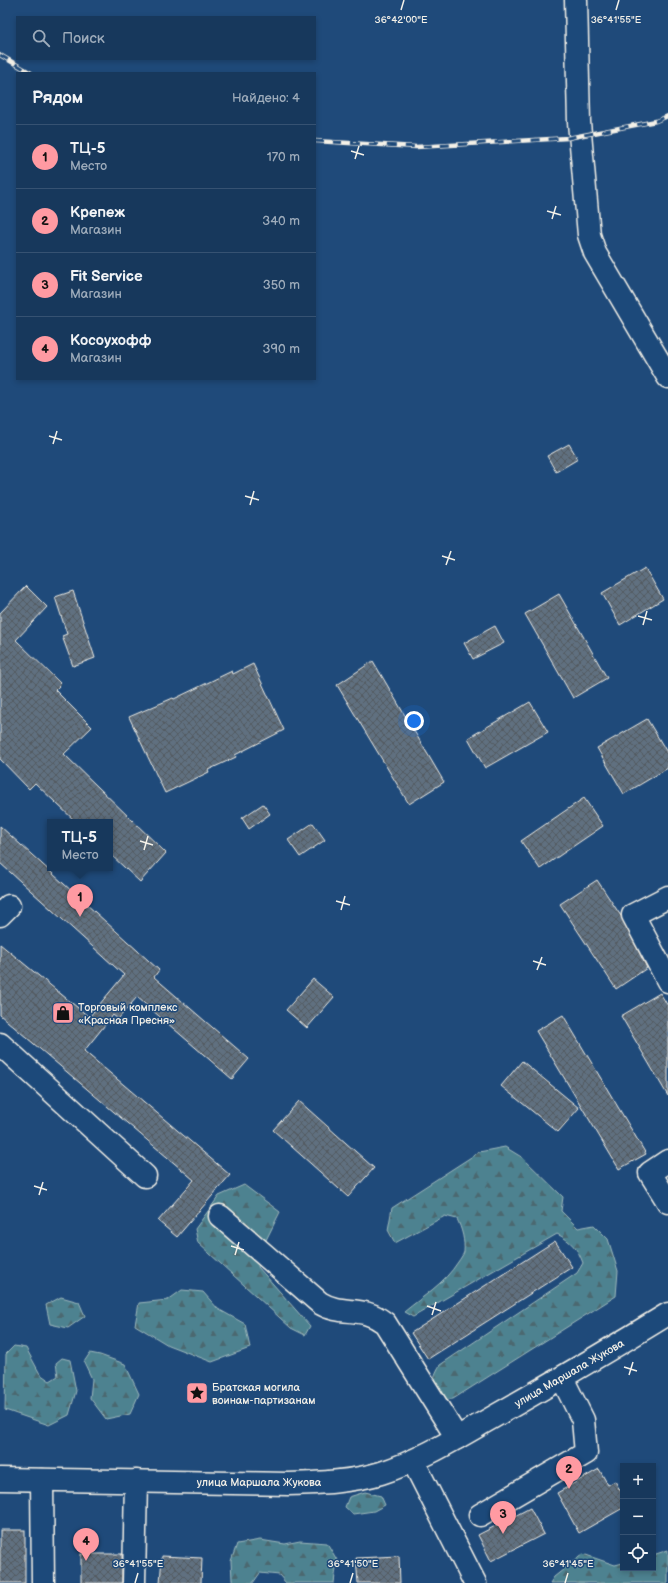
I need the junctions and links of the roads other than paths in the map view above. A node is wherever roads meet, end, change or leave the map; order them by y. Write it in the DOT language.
graph roads {
  1 [pos="576,0"];
  2 [pos="668,377"];
  3 [pos="668,897"];
  4 [pos="668,981"];
  5 [pos="0,1044"];
  6 [pos="668,1160"];
  7 [pos="146,1176"];
  8 [pos="668,1202"];
  9 [pos="220,1216"];
  10 [pos="668,1314"];
  11 [pos="562,1378"];
  12 [pos="457,1438"];
  13 [pos="413,1461"];
  14 [pos="0,1479"];
  15 [pos="42,1480"];
  16 [pos="136,1481"];
  17 [pos="480,1515"];
  18 [pos="43,1583"];
  19 [pos="134,1583"];
  20 [pos="475,1583"];
  1 -- 2 [label="main road"];
  3 -- 4 [label="main road"];
  5 -- 7 [label="main road"];
  6 -- 8 [label="main road"];
  9 -- 12 [label="main road"];
  10 -- 11 [label="main road, улица Маршала Жукова"];
  11 -- 12 [label="main road, улица Маршала Жукова"];
  11 -- 17 [label="main road"];
  12 -- 13 [label="main road, улица Маршала Жукова"];
  13 -- 16 [label="main road, улица Маршала Жукова"];
  13 -- 20 [label="main road"];
  14 -- 15 [label="main road, улица Маршала Жукова"];
  15 -- 16 [label="main road, улица Маршала Жукова"];
  15 -- 18 [label="main road"];
  16 -- 19 [label="main road"];
}
